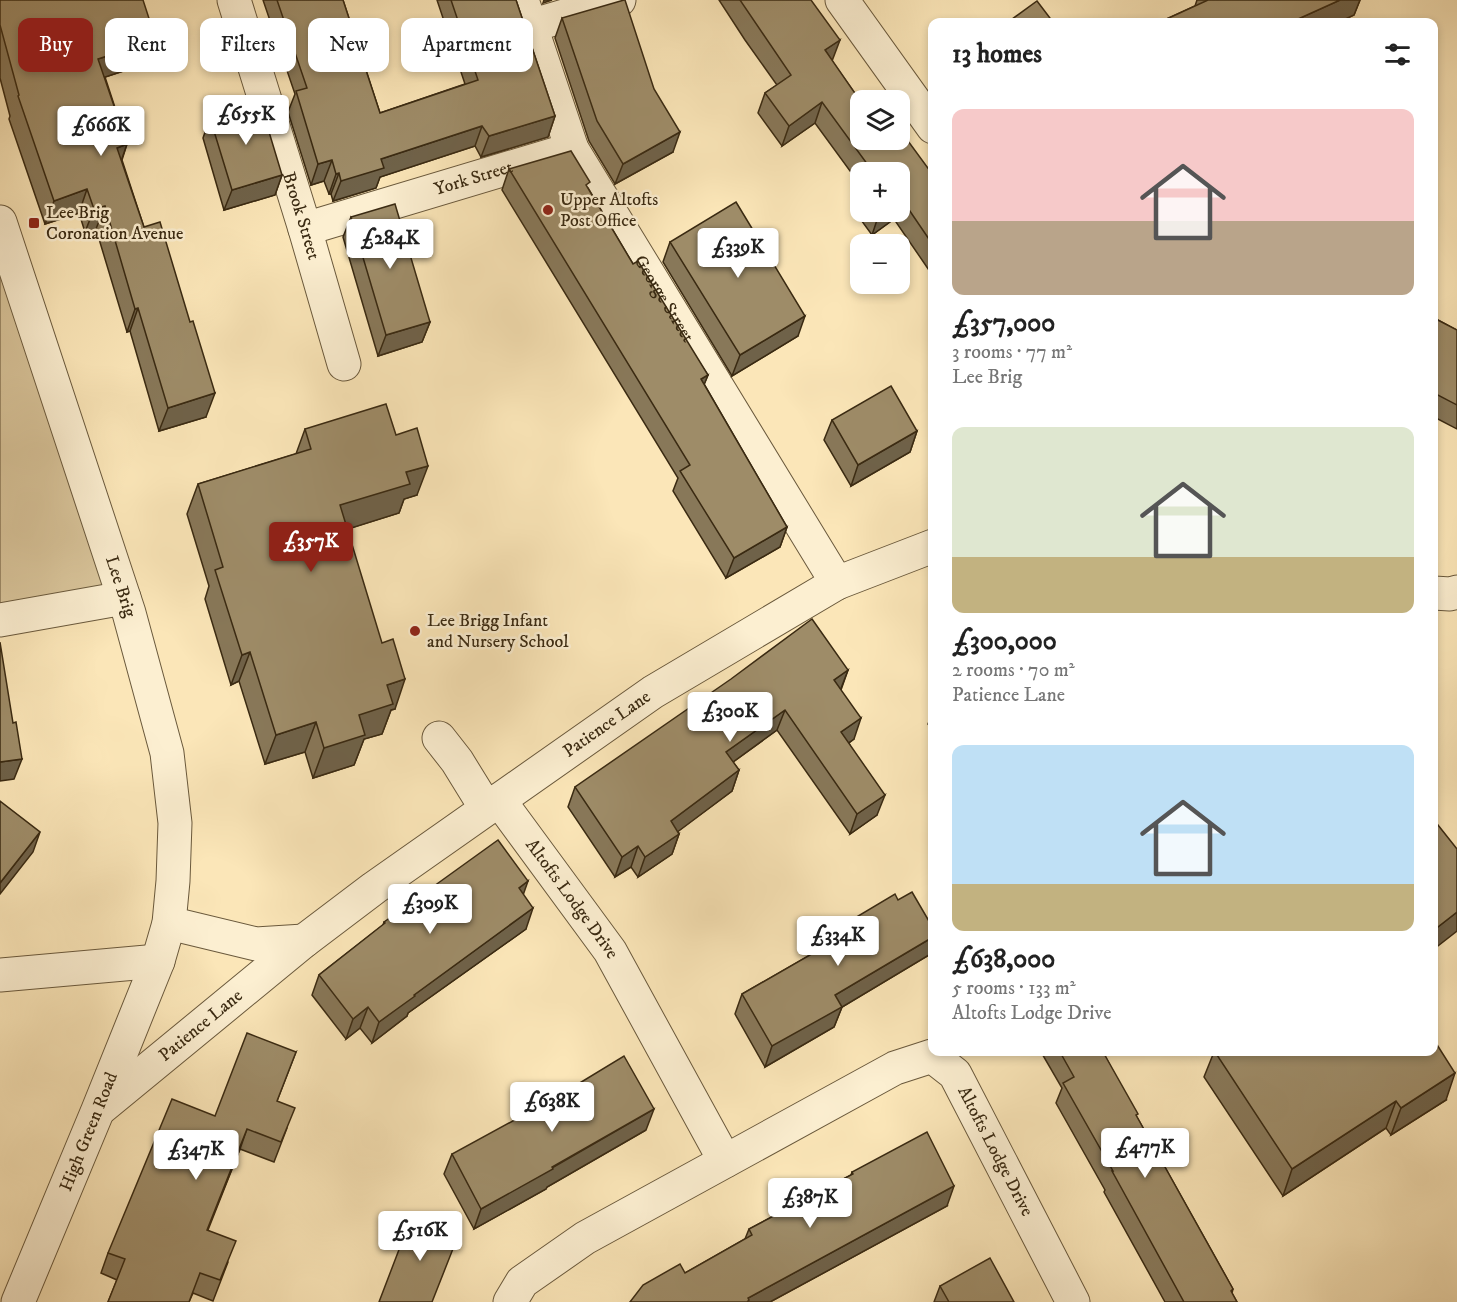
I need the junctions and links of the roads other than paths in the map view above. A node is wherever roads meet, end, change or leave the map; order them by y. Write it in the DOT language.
graph roads {
  1 [pos="234,0"];
  2 [pos="619,0"];
  3 [pos="842,0"];
  4 [pos="526,13"];
  5 [pos="928,120"];
  6 [pos="572,149"];
  7 [pos="0,222"];
  8 [pos="305,229"];
  9 [pos="344,364"];
  10 [pos="928,548"];
  11 [pos="837,583"];
  12 [pos="1457,592"];
  13 [pos="1438,593"];
  14 [pos="124,598"];
  15 [pos="0,620"];
  16 [pos="439,738"];
  17 [pos="493,804"];
  18 [pos="169,923"];
  19 [pos="304,941"];
  20 [pos="158,961"];
  21 [pos="0,975"];
  22 [pos="98,1110"];
  23 [pos="725,1161"];
  24 [pos="18,1302"];
  25 [pos="510,1302"];
  26 [pos="1073,1302"];
  1 -- 8 [label="street, Brook Street"];
  2 -- 4 [label="street"];
  3 -- 5 [label="street"];
  4 -- 6 [label="street, George Street"];
  6 -- 8 [label="street, York Street"];
  6 -- 11 [label="street, George Street"];
  7 -- 14 [label="street, Lee Brig"];
  8 -- 9 [label="street, Brook Street"];
  10 -- 11 [label="street, Patience Lane"];
  11 -- 17 [label="street, Patience Lane"];
  12 -- 13 [label="street"];
  14 -- 15 [label="street"];
  14 -- 18 [label="street, Lee Brig"];
  16 -- 17 [label="street, Altofts Lodge Drive"];
  17 -- 19 [label="street, Patience Lane"];
  17 -- 23 [label="street, Altofts Lodge Drive"];
  18 -- 19 [label="street"];
  18 -- 20 [label="street, Lee Brig"];
  19 -- 22 [label="street, Patience Lane"];
  20 -- 21 [label="street"];
  20 -- 22 [label="street, High Green Road"];
  22 -- 24 [label="street, High Green Road"];
  23 -- 25 [label="street, Altofts Lodge Drive"];
  23 -- 26 [label="street, Altofts Lodge Drive"];
}
